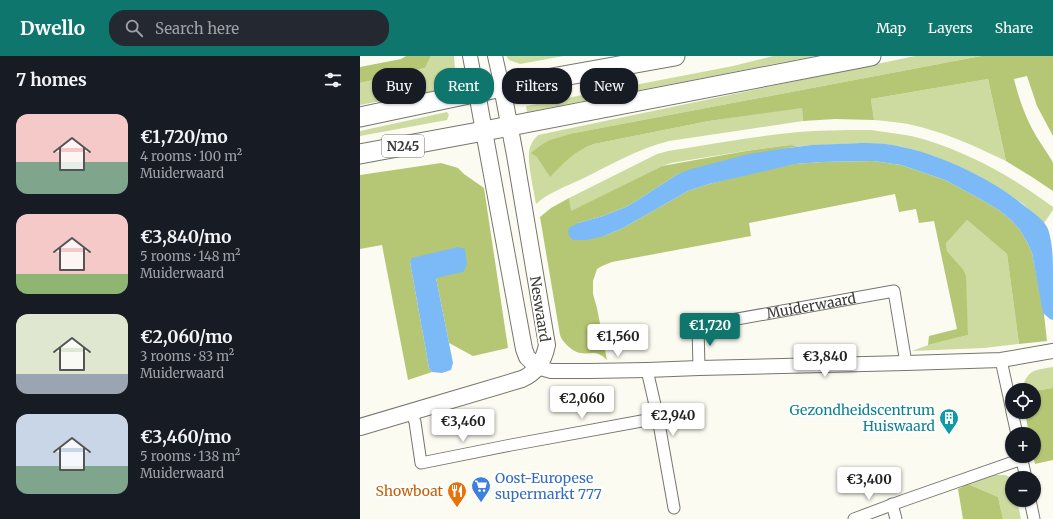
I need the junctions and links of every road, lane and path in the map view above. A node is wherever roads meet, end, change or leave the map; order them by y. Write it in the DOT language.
graph roads {
  1 [pos="470,56"];
  2 [pos="495,56"];
  3 [pos="675,56"];
  4 [pos="871,56"];
  5 [pos="472,68"];
  6 [pos="572,74"];
  7 [pos="502,87"];
  8 [pos="494,89"];
  9 [pos="434,102"];
  10 [pos="479,104"];
  11 [pos="505,104"];
  12 [pos="360,117"];
  13 [pos="509,126"];
  14 [pos="484,131"];
  15 [pos="360,154"];
  16 [pos="1053,351"];
  17 [pos="1001,360"];
  18 [pos="906,363"];
  19 [pos="537,367"];
  20 [pos="699,368"];
  21 [pos="647,370"];
  22 [pos="1006,383"];
  23 [pos="411,412"];
  24 [pos="658,418"];
  25 [pos="360,427"];
  26 [pos="1005,463"];
  27 [pos="892,504"];
  28 [pos="1031,507"];
  29 [pos="674,508"];
  30 [pos="854,519"];
  31 [pos="896,519"];
  32 [pos="1034,519"];
  1 -- 5 [label="street"];
  2 -- 7 [label="street"];
  3 -- 6 [label="highway"];
  4 -- 13 [label="highway, N245"];
  7 -- 8 [label="highway"];
  9 -- 12 [label="highway"];
  10 -- 14 [label="main road, Neswaard"];
  11 -- 13 [label="main road, Neswaard"];
  13 -- 14 [label="highway, N245"];
  13 -- 19 [label="main road, Neswaard"];
  14 -- 15 [label="highway, N245"];
  14 -- 19 [label="main road, Neswaard"];
  16 -- 17 [label="street"];
  17 -- 18 [label="street"];
  17 -- 22 [label="street"];
  18 -- 20 [label="street"];
  18 -- 20 [label="street, Muiderwaard"];
  19 -- 21 [label="street"];
  19 -- 23 [label="main road"];
  20 -- 21 [label="street"];
  21 -- 24 [label="street"];
  23 -- 24 [label="street"];
  23 -- 25 [label="main road"];
  24 -- 29 [label="street"];
  26 -- 27 [label="street"];
  27 -- 30 [label="street"];
  27 -- 31 [label="street"];
  28 -- 32 [label="street"];
}
